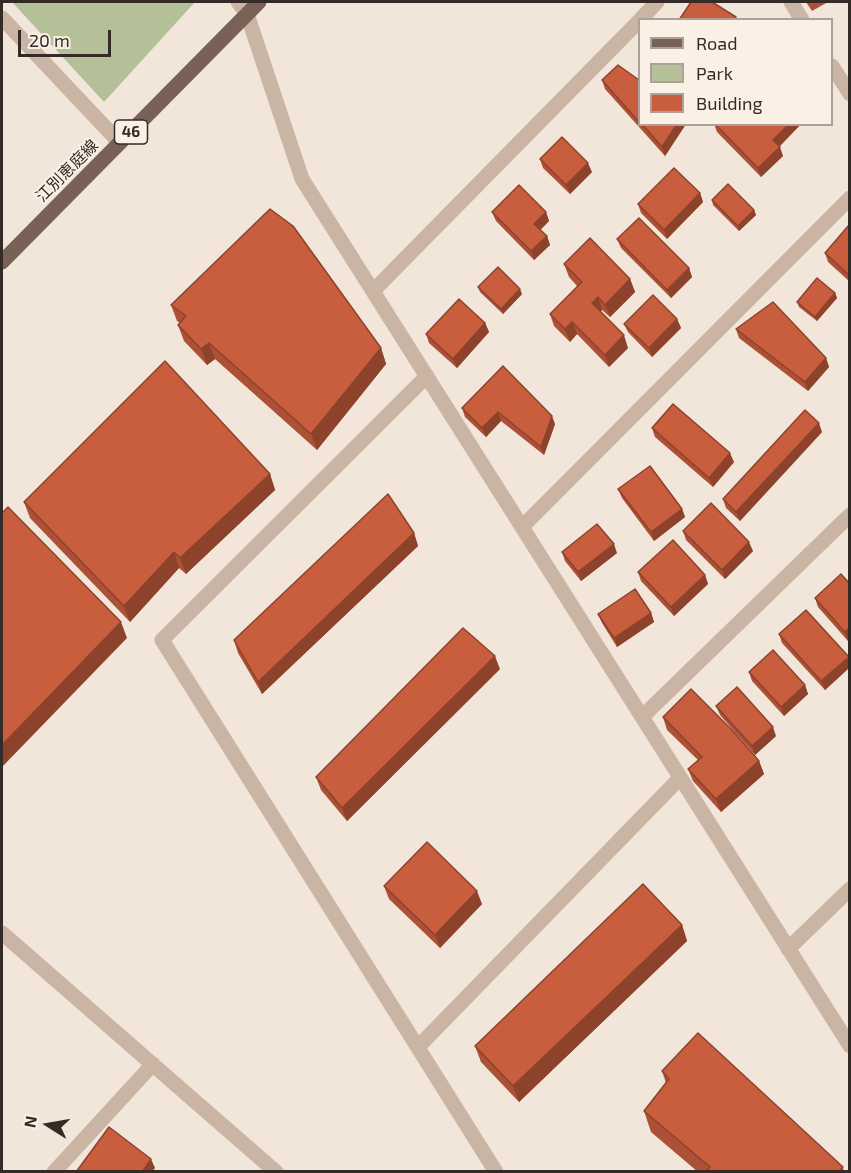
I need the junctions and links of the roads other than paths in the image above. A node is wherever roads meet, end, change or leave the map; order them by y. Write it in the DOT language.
graph roads {
  1 [pos="259,2"];
  2 [pos="657,2"];
  3 [pos="791,2"];
  4 [pos="242,8"];
  5 [pos="2,18"];
  6 [pos="642,18"];
  7 [pos="801,18"];
  8 [pos="638,22"];
  9 [pos="833,69"];
  10 [pos="849,94"];
  11 [pos="120,143"];
  12 [pos="849,198"];
  13 [pos="2,262"];
  14 [pos="373,291"];
  15 [pos="427,376"];
  16 [pos="849,515"];
  17 [pos="522,527"];
  18 [pos="642,717"];
  19 [pos="680,778"];
  20 [pos="849,889"];
  21 [pos="2,933"];
  22 [pos="788,949"];
  23 [pos="849,1046"];
  24 [pos="418,1047"];
  25 [pos="153,1064"];
  26 [pos="54,1172"];
  27 [pos="276,1172"];
  28 [pos="496,1172"];
  1 -- 4 [label="main road, 江別恵庭線 / 46"];
  2 -- 6 [label="street"];
  3 -- 7 [label="street"];
  4 -- 11 [label="main road, 江別恵庭線 / 46"];
  4 -- 14 [label="street"];
  5 -- 11 [label="street"];
  8 -- 14 [label="street"];
  9 -- 10 [label="street"];
  11 -- 13 [label="main road, 江別恵庭線 / 46"];
  12 -- 17 [label="street"];
  14 -- 15 [label="street"];
  15 -- 17 [label="street"];
  15 -- 24 [label="street"];
  16 -- 18 [label="street"];
  17 -- 18 [label="street"];
  18 -- 19 [label="street"];
  19 -- 22 [label="street"];
  19 -- 24 [label="street"];
  20 -- 22 [label="street"];
  21 -- 25 [label="street"];
  22 -- 23 [label="street"];
  24 -- 28 [label="street"];
  25 -- 26 [label="street"];
  25 -- 27 [label="street"];
}
